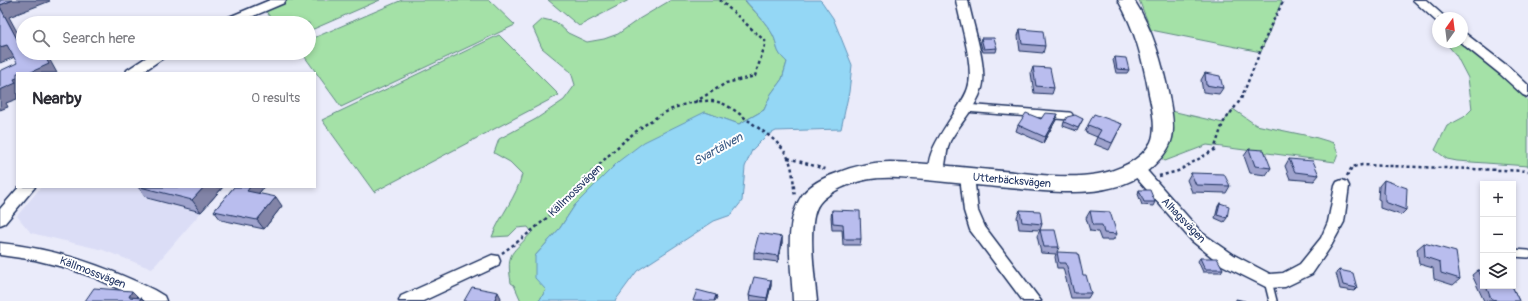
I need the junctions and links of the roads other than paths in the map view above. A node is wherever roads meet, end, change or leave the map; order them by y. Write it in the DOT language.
graph roads {
  1 [pos="280,0"];
  2 [pos="962,0"];
  3 [pos="1126,0"];
  4 [pos="1419,0"];
  5 [pos="1433,12"];
  6 [pos="242,16"];
  7 [pos="1468,42"];
  8 [pos="152,60"];
  9 [pos="134,72"];
  10 [pos="1525,87"];
  11 [pos="965,108"];
  12 [pos="1069,116"];
  13 [pos="936,173"];
  14 [pos="1142,174"];
  15 [pos="967,176"];
  16 [pos="1342,186"];
  17 [pos="27,188"];
  18 [pos="0,219"];
  19 [pos="0,249"];
  20 [pos="1516,253"];
  21 [pos="1528,254"];
  22 [pos="492,261"];
  23 [pos="1268,281"];
  24 [pos="158,301"];
  25 [pos="407,301"];
  26 [pos="805,301"];
  27 [pos="1033,301"];
  28 [pos="1274,301"];
  1 -- 6 [label="street"];
  2 -- 11 [label="street"];
  3 -- 14 [label="street, Utterbäcksvägen"];
  4 -- 5 [label="street"];
  7 -- 10 [label="street"];
  8 -- 9 [label="street"];
  11 -- 12 [label="lane"];
  11 -- 13 [label="street"];
  13 -- 15 [label="street, Utterbäcksvägen"];
  13 -- 26 [label="street, Utterbäcksvägen"];
  14 -- 15 [label="street, Utterbäcksvägen"];
  14 -- 23 [label="street, Alhagsvägen"];
  15 -- 27 [label="street"];
  16 -- 23 [label="street"];
  17 -- 18 [label="street"];
  19 -- 24 [label="street, Källmossvägen"];
  20 -- 21 [label="lane"];
  22 -- 25 [label="street"];
  23 -- 28 [label="lane"];
}
